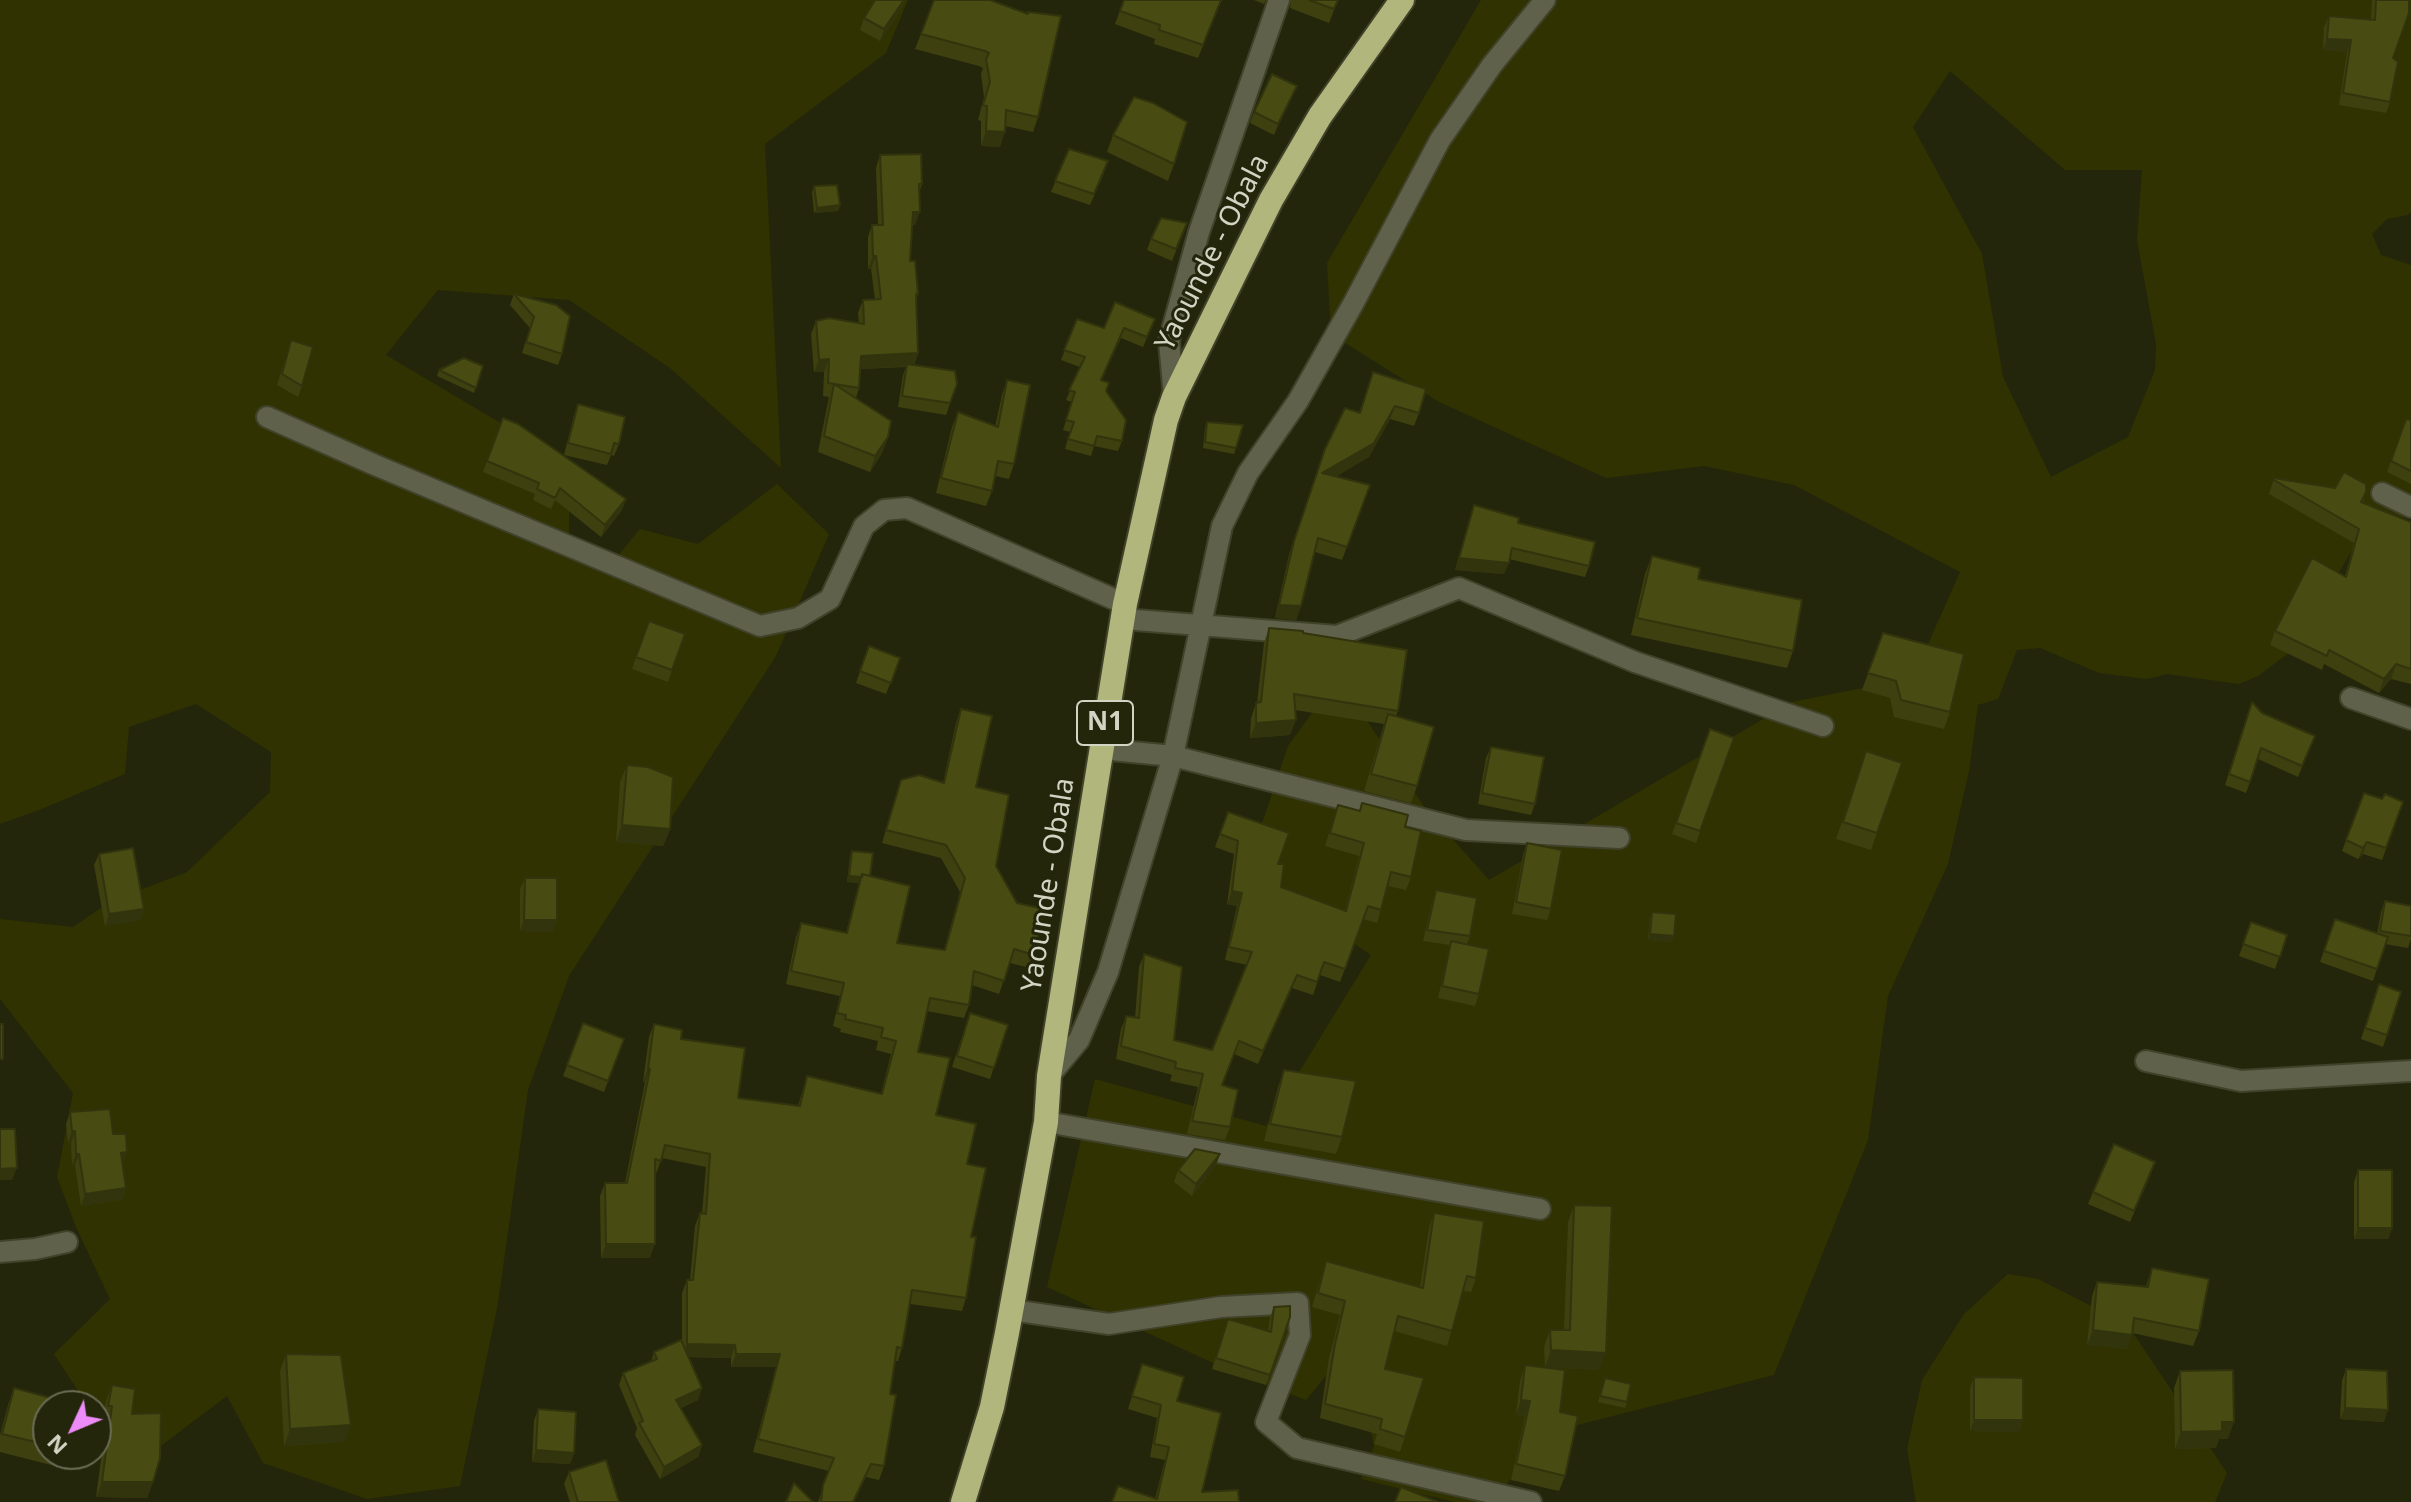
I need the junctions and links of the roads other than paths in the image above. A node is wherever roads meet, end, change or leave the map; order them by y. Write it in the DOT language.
graph roads {
  1 [pos="1279,0"];
  2 [pos="1402,0"];
  3 [pos="1545,0"];
  4 [pos="1174,397"];
  5 [pos="267,417"];
  6 [pos="2382,493"];
  7 [pos="2411,507"];
  8 [pos="1124,612"];
  9 [pos="1199,624"];
  10 [pos="2351,698"];
  11 [pos="2411,719"];
  12 [pos="1823,726"];
  13 [pos="1101,749"];
  14 [pos="1173,756"];
  15 [pos="1619,838"];
  16 [pos="2146,1061"];
  17 [pos="2411,1071"];
  18 [pos="1049,1076"];
  19 [pos="1046,1122"];
  20 [pos="1540,1209"];
  21 [pos="67,1242"];
  22 [pos="0,1252"];
  23 [pos="1011,1310"];
  24 [pos="963,1502"];
  25 [pos="1531,1502"];
  1 -- 4 [label="street"];
  2 -- 4 [label="highway, Yaounde - Obala / N1"];
  3 -- 9 [label="street"];
  4 -- 8 [label="highway, Yaounde - Obala / N1"];
  5 -- 8 [label="street"];
  6 -- 7 [label="street"];
  8 -- 9 [label="street"];
  8 -- 13 [label="highway, Yaounde - Obala / N1"];
  9 -- 12 [label="street"];
  9 -- 14 [label="street"];
  10 -- 11 [label="street"];
  13 -- 14 [label="street"];
  13 -- 18 [label="highway, Yaounde - Obala / N1"];
  14 -- 15 [label="street"];
  14 -- 18 [label="street"];
  16 -- 17 [label="street"];
  18 -- 19 [label="highway, Yaounde - Obala / N1"];
  19 -- 20 [label="street"];
  19 -- 23 [label="highway, Yaounde - Obala / N1"];
  21 -- 22 [label="street"];
  23 -- 24 [label="highway, Yaounde - Obala / N1"];
  23 -- 25 [label="street"];
}
